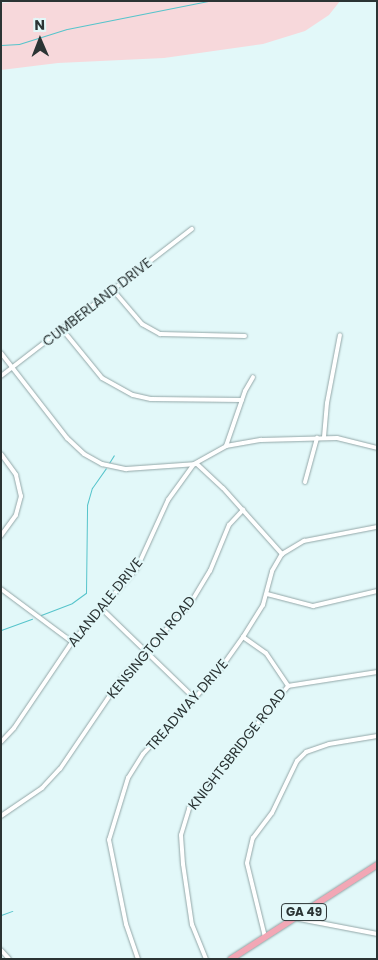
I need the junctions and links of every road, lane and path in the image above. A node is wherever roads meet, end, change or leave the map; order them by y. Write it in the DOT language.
graph roads {
  1 [pos="192,229"];
  2 [pos="113,290"];
  3 [pos="62,329"];
  4 [pos="340,335"];
  5 [pos="245,336"];
  6 [pos="1,353"];
  7 [pos="12,367"];
  8 [pos="1,376"];
  9 [pos="253,377"];
  10 [pos="242,400"];
  11 [pos="324,437"];
  12 [pos="317,438"];
  13 [pos="226,446"];
  14 [pos="377,448"];
  15 [pos="1,454"];
  16 [pos="194,464"];
  17 [pos="305,482"];
  18 [pos="243,510"];
  19 [pos="377,528"];
  20 [pos="1,536"];
  21 [pos="282,554"];
  22 [pos="1,589"];
  23 [pos="377,591"];
  24 [pos="267,594"];
  25 [pos="102,610"];
  26 [pos="243,637"];
  27 [pos="72,642"];
  28 [pos="146,653"];
  29 [pos="377,672"];
  30 [pos="288,686"];
  31 [pos="194,698"];
  32 [pos="377,736"];
  33 [pos="1,742"];
  34 [pos="1,816"];
  35 [pos="377,865"];
  36 [pos="294,918"];
  37 [pos="377,934"];
  38 [pos="265,937"];
  39 [pos="1,950"];
  40 [pos="9,959"];
  41 [pos="138,959"];
  42 [pos="206,959"];
  43 [pos="231,959"];
  1 -- 2 [label="street, CUMBERLAND DRIVE"];
  2 -- 3 [label="street, CUMBERLAND DRIVE"];
  2 -- 5 [label="street"];
  3 -- 7 [label="street, CUMBERLAND DRIVE"];
  3 -- 10 [label="street"];
  4 -- 11 [label="street"];
  6 -- 7 [label="street"];
  7 -- 8 [label="street, CUMBERLAND DRIVE"];
  7 -- 16 [label="street"];
  9 -- 10 [label="street"];
  10 -- 13 [label="street"];
  11 -- 12 [label="street, ALANDALE DRIVE"];
  11 -- 14 [label="street, ALANDALE DRIVE"];
  12 -- 13 [label="street, ALANDALE DRIVE"];
  12 -- 17 [label="street"];
  13 -- 16 [label="street, ALANDALE DRIVE"];
  15 -- 20 [label="street"];
  16 -- 18 [label="street"];
  16 -- 25 [label="street, ALANDALE DRIVE"];
  18 -- 21 [label="street"];
  18 -- 28 [label="street, KENSINGTON ROAD"];
  19 -- 21 [label="street"];
  21 -- 24 [label="street, TREADWAY DRIVE"];
  22 -- 27 [label="street"];
  23 -- 24 [label="street"];
  24 -- 26 [label="street, TREADWAY DRIVE"];
  25 -- 27 [label="street, ALANDALE DRIVE"];
  25 -- 28 [label="street"];
  26 -- 30 [label="street"];
  26 -- 31 [label="street, TREADWAY DRIVE"];
  27 -- 33 [label="street, ALANDALE DRIVE"];
  28 -- 31 [label="street"];
  28 -- 34 [label="street, KENSINGTON ROAD"];
  29 -- 30 [label="street, KNIGHTSBRIDGE ROAD"];
  30 -- 42 [label="street, KNIGHTSBRIDGE ROAD"];
  31 -- 41 [label="street, TREADWAY DRIVE"];
  32 -- 38 [label="street"];
  35 -- 36 [label="main road, GA 49"];
  36 -- 37 [label="street"];
  36 -- 38 [label="main road, GA 49"];
  38 -- 43 [label="main road, GA 49"];
  39 -- 40 [label="street"];
}
